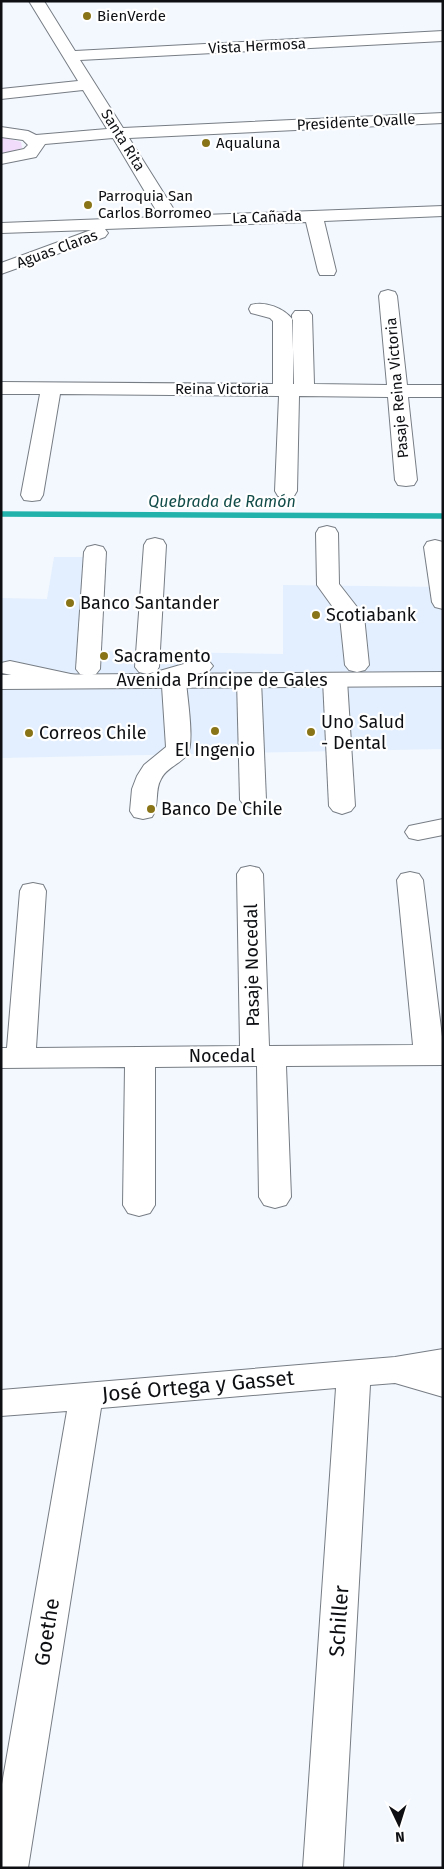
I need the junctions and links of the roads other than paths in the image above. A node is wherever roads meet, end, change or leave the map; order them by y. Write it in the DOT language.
graph roads {
  1 [pos="36,1"];
  2 [pos="443,36"];
  3 [pos="72,66"];
  4 [pos="89,85"];
  5 [pos="1,94"];
  6 [pos="443,118"];
  7 [pos="1,132"];
  8 [pos="119,133"];
  9 [pos="34,140"];
  10 [pos="1,160"];
  11 [pos="443,211"];
  12 [pos="314,216"];
  13 [pos="172,221"];
  14 [pos="55,226"];
  15 [pos="1,228"];
  16 [pos="74,241"];
  17 [pos="1,269"];
  18 [pos="328,272"];
  19 [pos="388,296"];
  20 [pos="258,309"];
  21 [pos="302,315"];
  22 [pos="1,388"];
  23 [pos="51,388"];
  24 [pos="292,390"];
  25 [pos="398,390"];
  26 [pos="443,391"];
  27 [pos="406,480"];
  28 [pos="286,491"];
  29 [pos="32,494"];
  30 [pos="327,533"];
  31 [pos="155,545"];
  32 [pos="436,547"];
  33 [pos="95,552"];
  34 [pos="443,602"];
  35 [pos="358,665"];
  36 [pos="201,666"];
  37 [pos="6,675"];
  38 [pos="80,675"];
  39 [pos="159,676"];
  40 [pos="443,679"];
  41 [pos="249,680"];
  42 [pos="335,680"];
  43 [pos="253,800"];
  44 [pos="342,806"];
  45 [pos="144,811"];
  46 [pos="250,874"];
  47 [pos="410,880"];
  48 [pos="33,891"];
  49 [pos="436,1055"];
  50 [pos="263,1056"];
  51 [pos="140,1057"];
  52 [pos="11,1058"];
  53 [pos="275,1197"];
  54 [pos="140,1205"];
  55 [pos="443,1362"];
  56 [pos="395,1370"];
  57 [pos="354,1374"];
  58 [pos="443,1384"];
  59 [pos="86,1396"];
  60 [pos="1,1402"];
  61 [pos="8,1868"];
  62 [pos="323,1868"];
  1 -- 3 [label="street, Santa Rita"];
  2 -- 3 [label="street, Vista Hermosa"];
  3 -- 4 [label="street, Santa Rita"];
  4 -- 5 [label="street"];
  4 -- 8 [label="street, Santa Rita"];
  6 -- 8 [label="street, Presidente Ovalle"];
  7 -- 9 [label="street"];
  8 -- 9 [label="street, Presidente Ovalle"];
  8 -- 13 [label="street, Santa Rita"];
  9 -- 10 [label="street"];
  11 -- 12 [label="street, La Cañada"];
  12 -- 13 [label="street, La Cañada"];
  12 -- 18 [label="street"];
  13 -- 14 [label="street, La Cañada"];
  13 -- 16 [label="street, Aguas Claras"];
  14 -- 15 [label="street, La Cañada"];
  14 -- 16 [label="street"];
  16 -- 17 [label="street, Aguas Claras"];
  19 -- 25 [label="street, Pasaje Reina Victoria"];
  20 -- 24 [label="street"];
  21 -- 24 [label="street"];
  22 -- 23 [label="street, Reina Victoria"];
  23 -- 24 [label="street, Reina Victoria"];
  23 -- 29 [label="street"];
  24 -- 25 [label="street, Reina Victoria"];
  24 -- 28 [label="street"];
  25 -- 26 [label="street, Reina Victoria"];
  25 -- 27 [label="street, Pasaje Reina Victoria"];
  30 -- 35 [label="street"];
  31 -- 39 [label="street"];
  32 -- 34 [label="street"];
  33 -- 38 [label="street"];
  36 -- 39 [label="street"];
  37 -- 38 [label="street, Avenida Príncipe de Gales"];
  38 -- 39 [label="street, Avenida Príncipe de Gales"];
  39 -- 41 [label="street, Avenida Príncipe de Gales"];
  39 -- 45 [label="street"];
  40 -- 42 [label="street, Avenida Príncipe de Gales"];
  41 -- 42 [label="street, Avenida Príncipe de Gales"];
  41 -- 43 [label="street"];
  42 -- 44 [label="street"];
  46 -- 50 [label="street, Pasaje Nocedal"];
  47 -- 49 [label="street"];
  48 -- 52 [label="street"];
  49 -- 50 [label="street, Nocedal"];
  50 -- 51 [label="street, Nocedal"];
  50 -- 53 [label="street, Pasaje Nocedal"];
  51 -- 52 [label="street, Nocedal"];
  51 -- 54 [label="street"];
  55 -- 56 [label="street, José Ortega y Gasset"];
  56 -- 57 [label="street, José Ortega y Gasset"];
  56 -- 58 [label="street, José Ortega y Gasset"];
  57 -- 59 [label="street, José Ortega y Gasset"];
  57 -- 62 [label="street, Schiller"];
  59 -- 60 [label="street, José Ortega y Gasset"];
  59 -- 61 [label="street, Goethe"];
}
